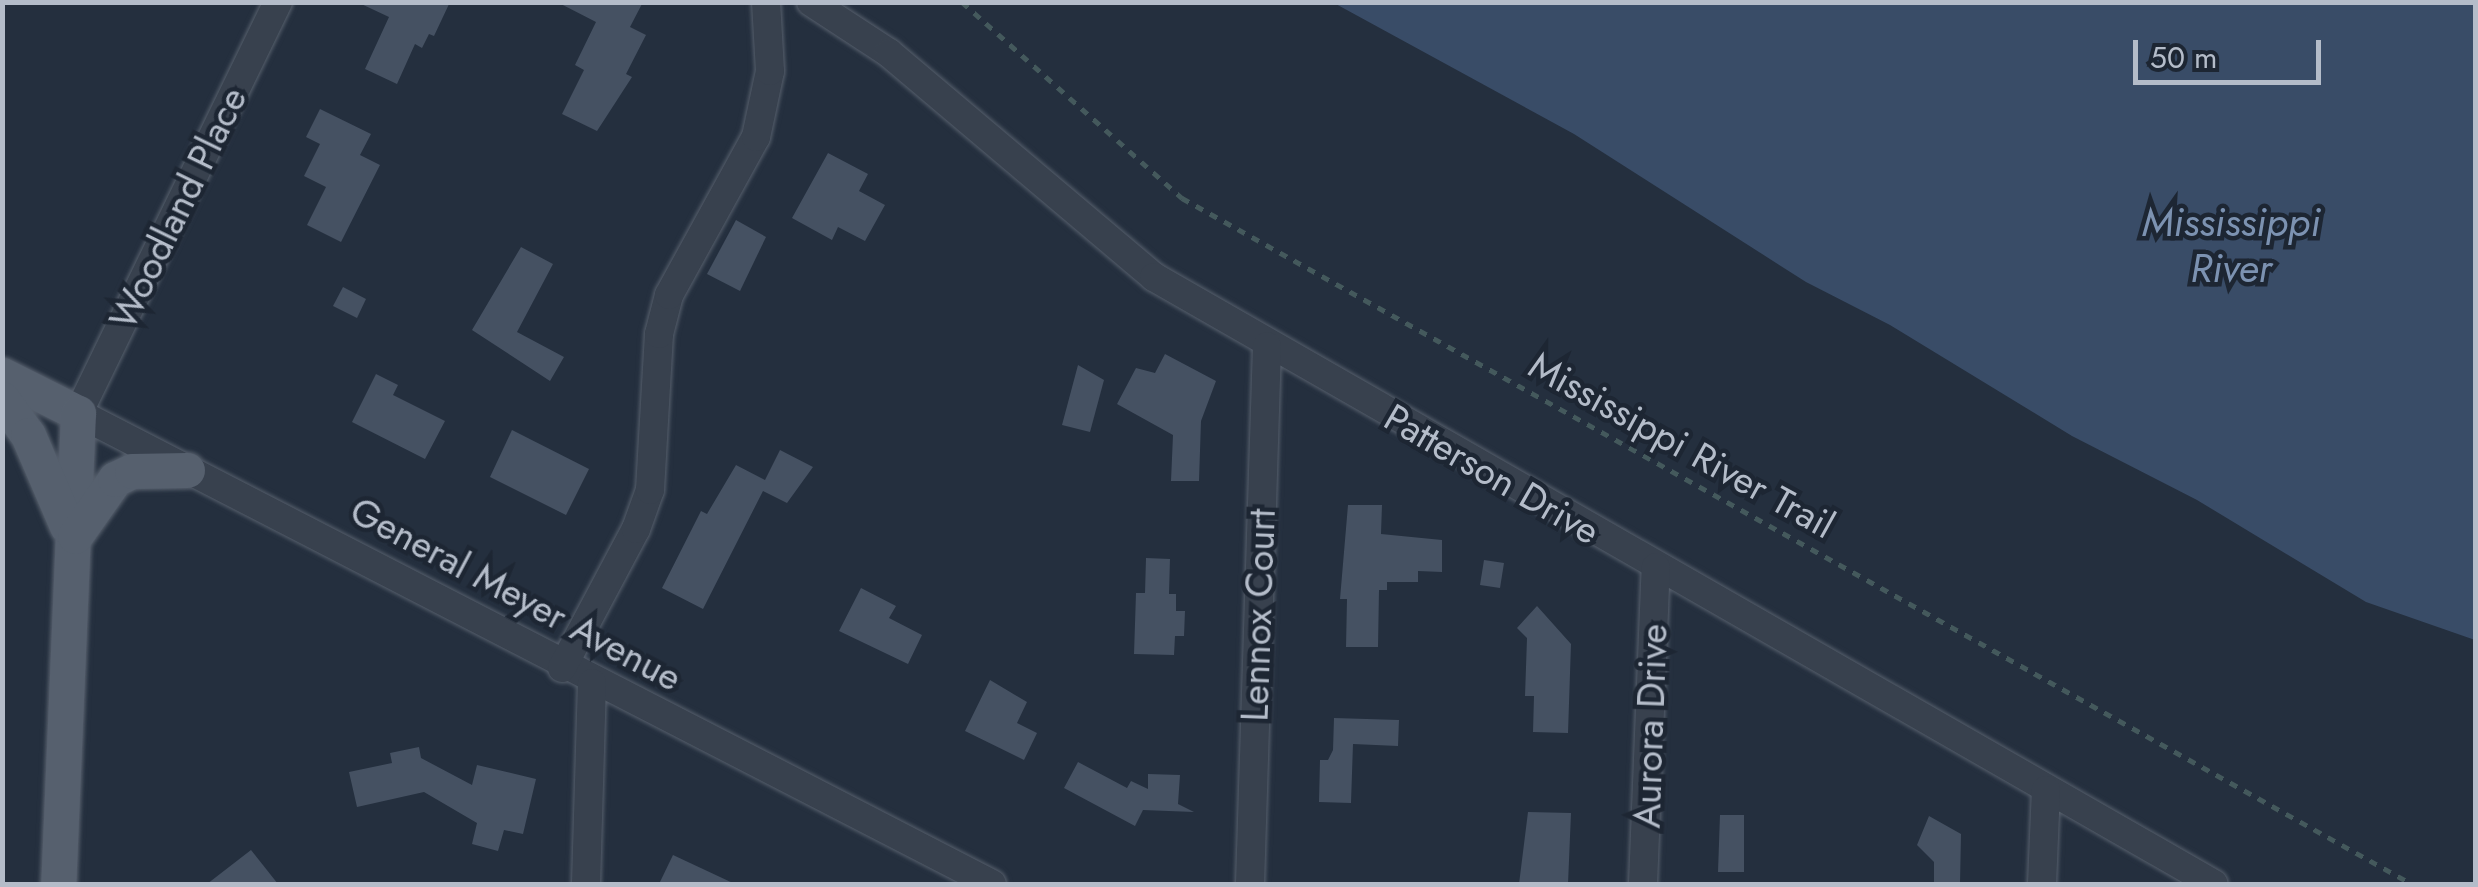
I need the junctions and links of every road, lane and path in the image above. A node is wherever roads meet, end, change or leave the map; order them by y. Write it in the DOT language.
graph roads {
  1 [pos="278,2"];
  2 [pos="766,2"];
  3 [pos="811,2"];
  4 [pos="962,2"];
  5 [pos="1267,346"];
  6 [pos="2,376"];
  7 [pos="2,399"];
  8 [pos="78,413"];
  9 [pos="187,470"];
  10 [pos="72,542"];
  11 [pos="1656,568"];
  12 [pos="562,668"];
  13 [pos="592,683"];
  14 [pos="2046,790"];
  15 [pos="58,884"];
  16 [pos="586,884"];
  17 [pos="992,884"];
  18 [pos="1250,884"];
  19 [pos="1643,884"];
  20 [pos="2042,884"];
  21 [pos="2214,884"];
  22 [pos="2412,884"];
  1 -- 8 [label="street, Woodland Place"];
  2 -- 12 [label="street"];
  3 -- 5 [label="street, Patterson Drive"];
  4 -- 22 [label="path, Mississippi River Trail"];
  5 -- 11 [label="street, Patterson Drive"];
  5 -- 18 [label="street, Lennox Court"];
  6 -- 8 [label="main road, General Meyer Avenue"];
  7 -- 10 [label="main road"];
  8 -- 9 [label="street, General Meyer Avenue"];
  8 -- 10 [label="main road"];
  9 -- 10 [label="main road"];
  9 -- 12 [label="street, General Meyer Avenue"];
  10 -- 15 [label="main road"];
  11 -- 14 [label="street, Patterson Drive"];
  11 -- 19 [label="street, Aurora Drive"];
  12 -- 13 [label="street, General Meyer Avenue"];
  13 -- 16 [label="street"];
  13 -- 17 [label="street, General Meyer Avenue"];
  14 -- 20 [label="street"];
  14 -- 21 [label="street, Patterson Drive"];
}
